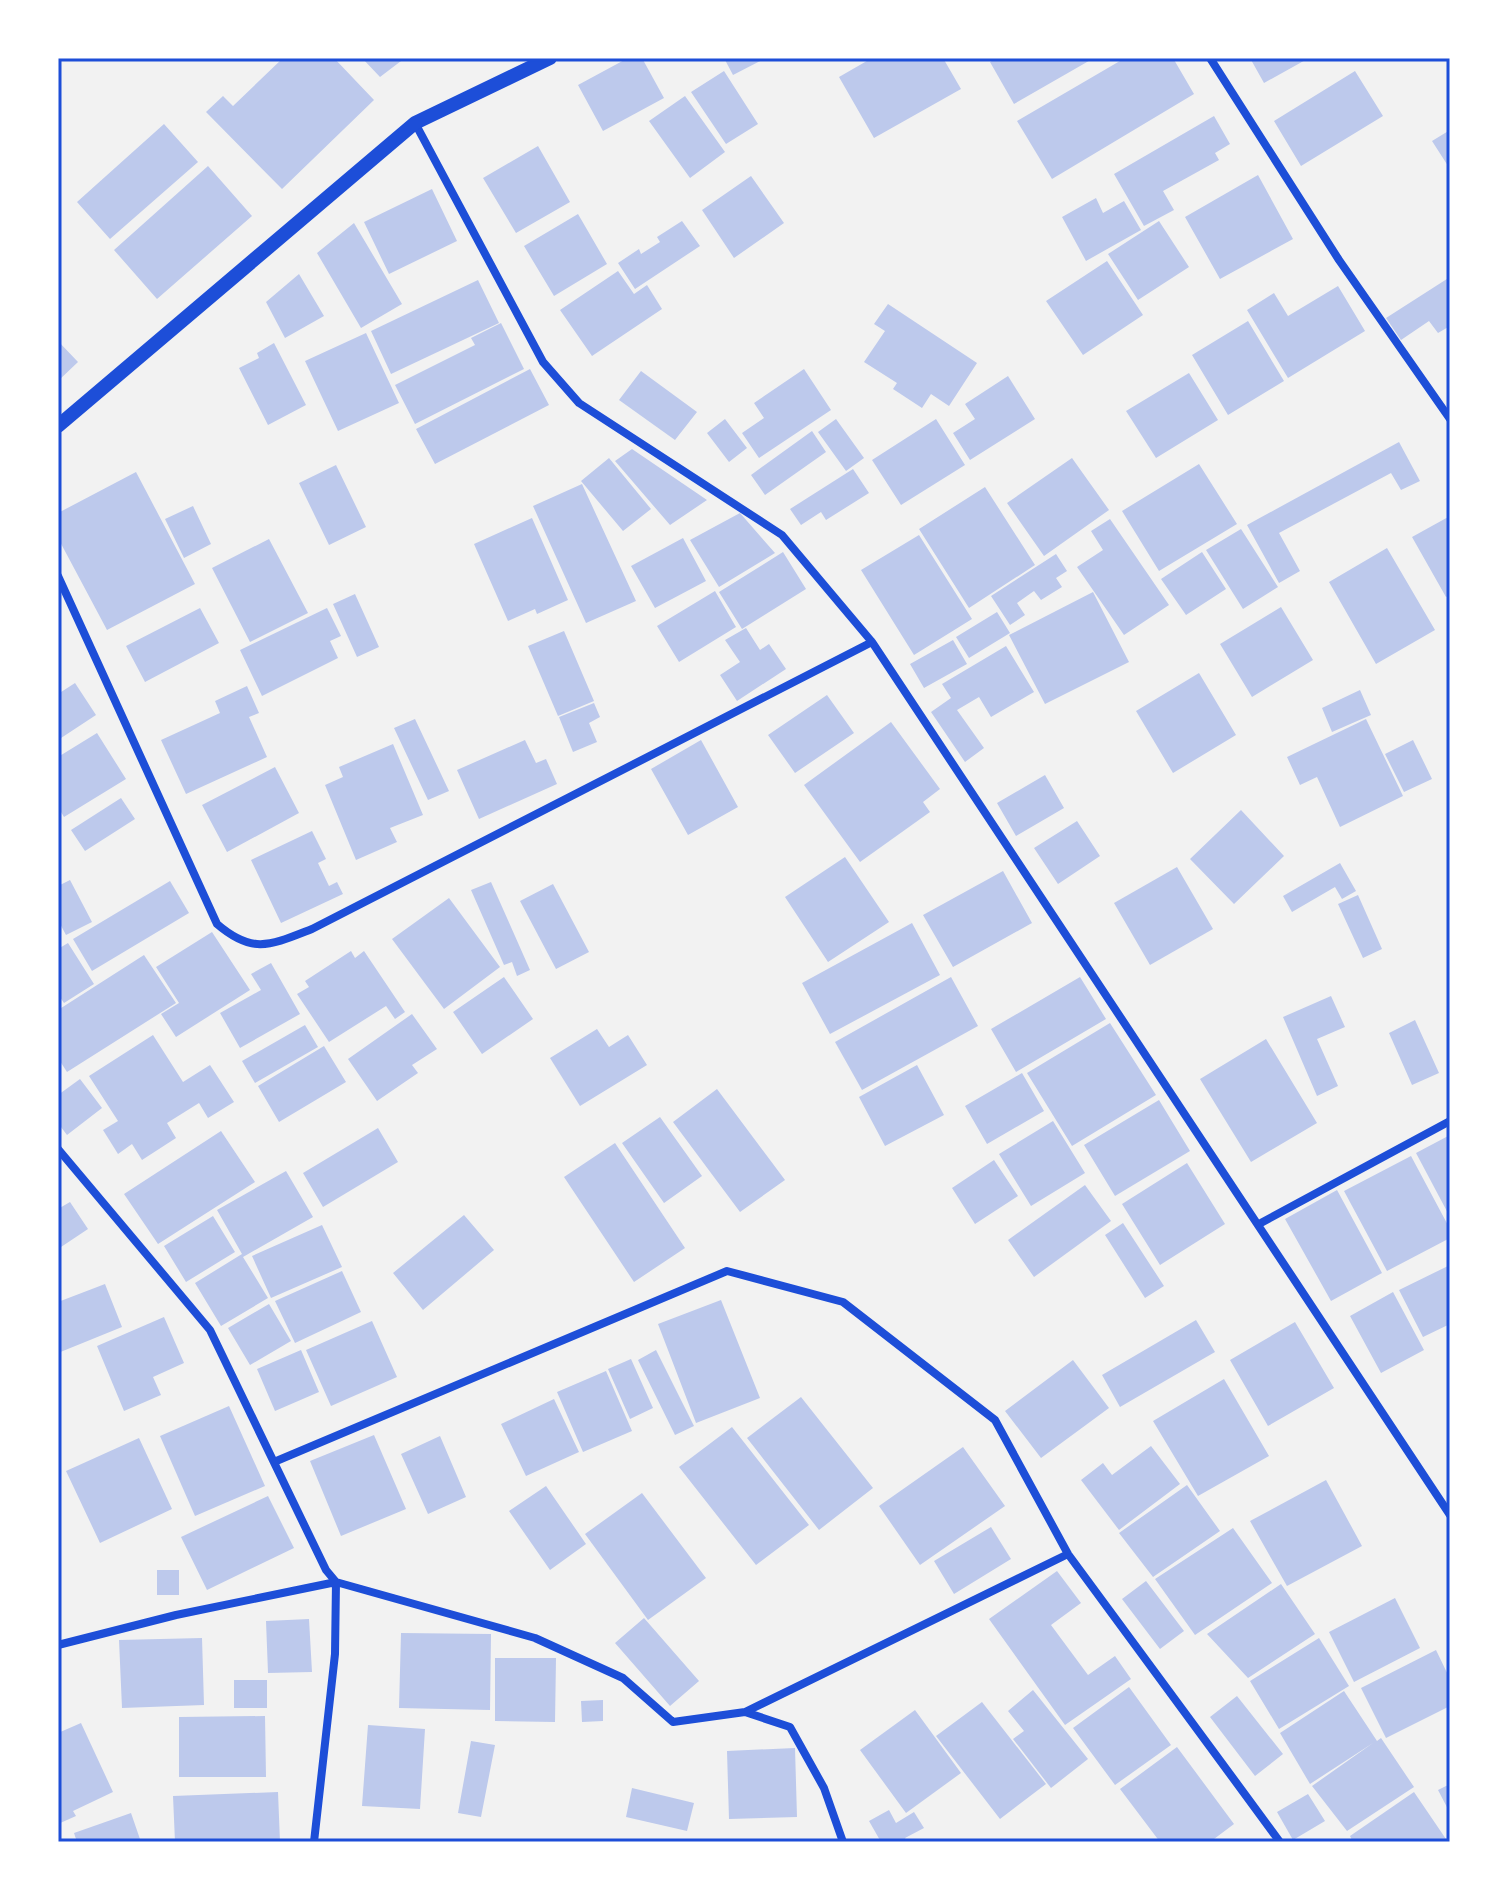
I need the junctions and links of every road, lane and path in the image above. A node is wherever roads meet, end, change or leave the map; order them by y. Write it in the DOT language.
graph roads {
  1 [pos="550,58"];
  2 [pos="1210,58"];
  3 [pos="415,123"];
  4 [pos="1450,419"];
  5 [pos="58,426"];
  6 [pos="58,576"];
  7 [pos="872,642"];
  8 [pos="1450,1121"];
  9 [pos="58,1149"];
  10 [pos="1259,1224"];
  11 [pos="274,1462"];
  12 [pos="1450,1515"];
  13 [pos="1068,1554"];
  14 [pos="336,1582"];
  15 [pos="58,1645"];
  16 [pos="745,1712"];
  17 [pos="314,1842"];
  18 [pos="843,1842"];
  19 [pos="1280,1842"];
  1 -- 3 [label="street"];
  2 -- 4 [label="street"];
  3 -- 5 [label="street"];
  3 -- 7 [label="street"];
  6 -- 7 [label="street"];
  7 -- 10 [label="street"];
  8 -- 10 [label="street"];
  9 -- 11 [label="street"];
  10 -- 12 [label="street"];
  11 -- 13 [label="street"];
  11 -- 14 [label="street"];
  13 -- 16 [label="street"];
  13 -- 19 [label="street"];
  14 -- 15 [label="street"];
  14 -- 16 [label="street"];
  14 -- 17 [label="street"];
  16 -- 18 [label="street"];
}
